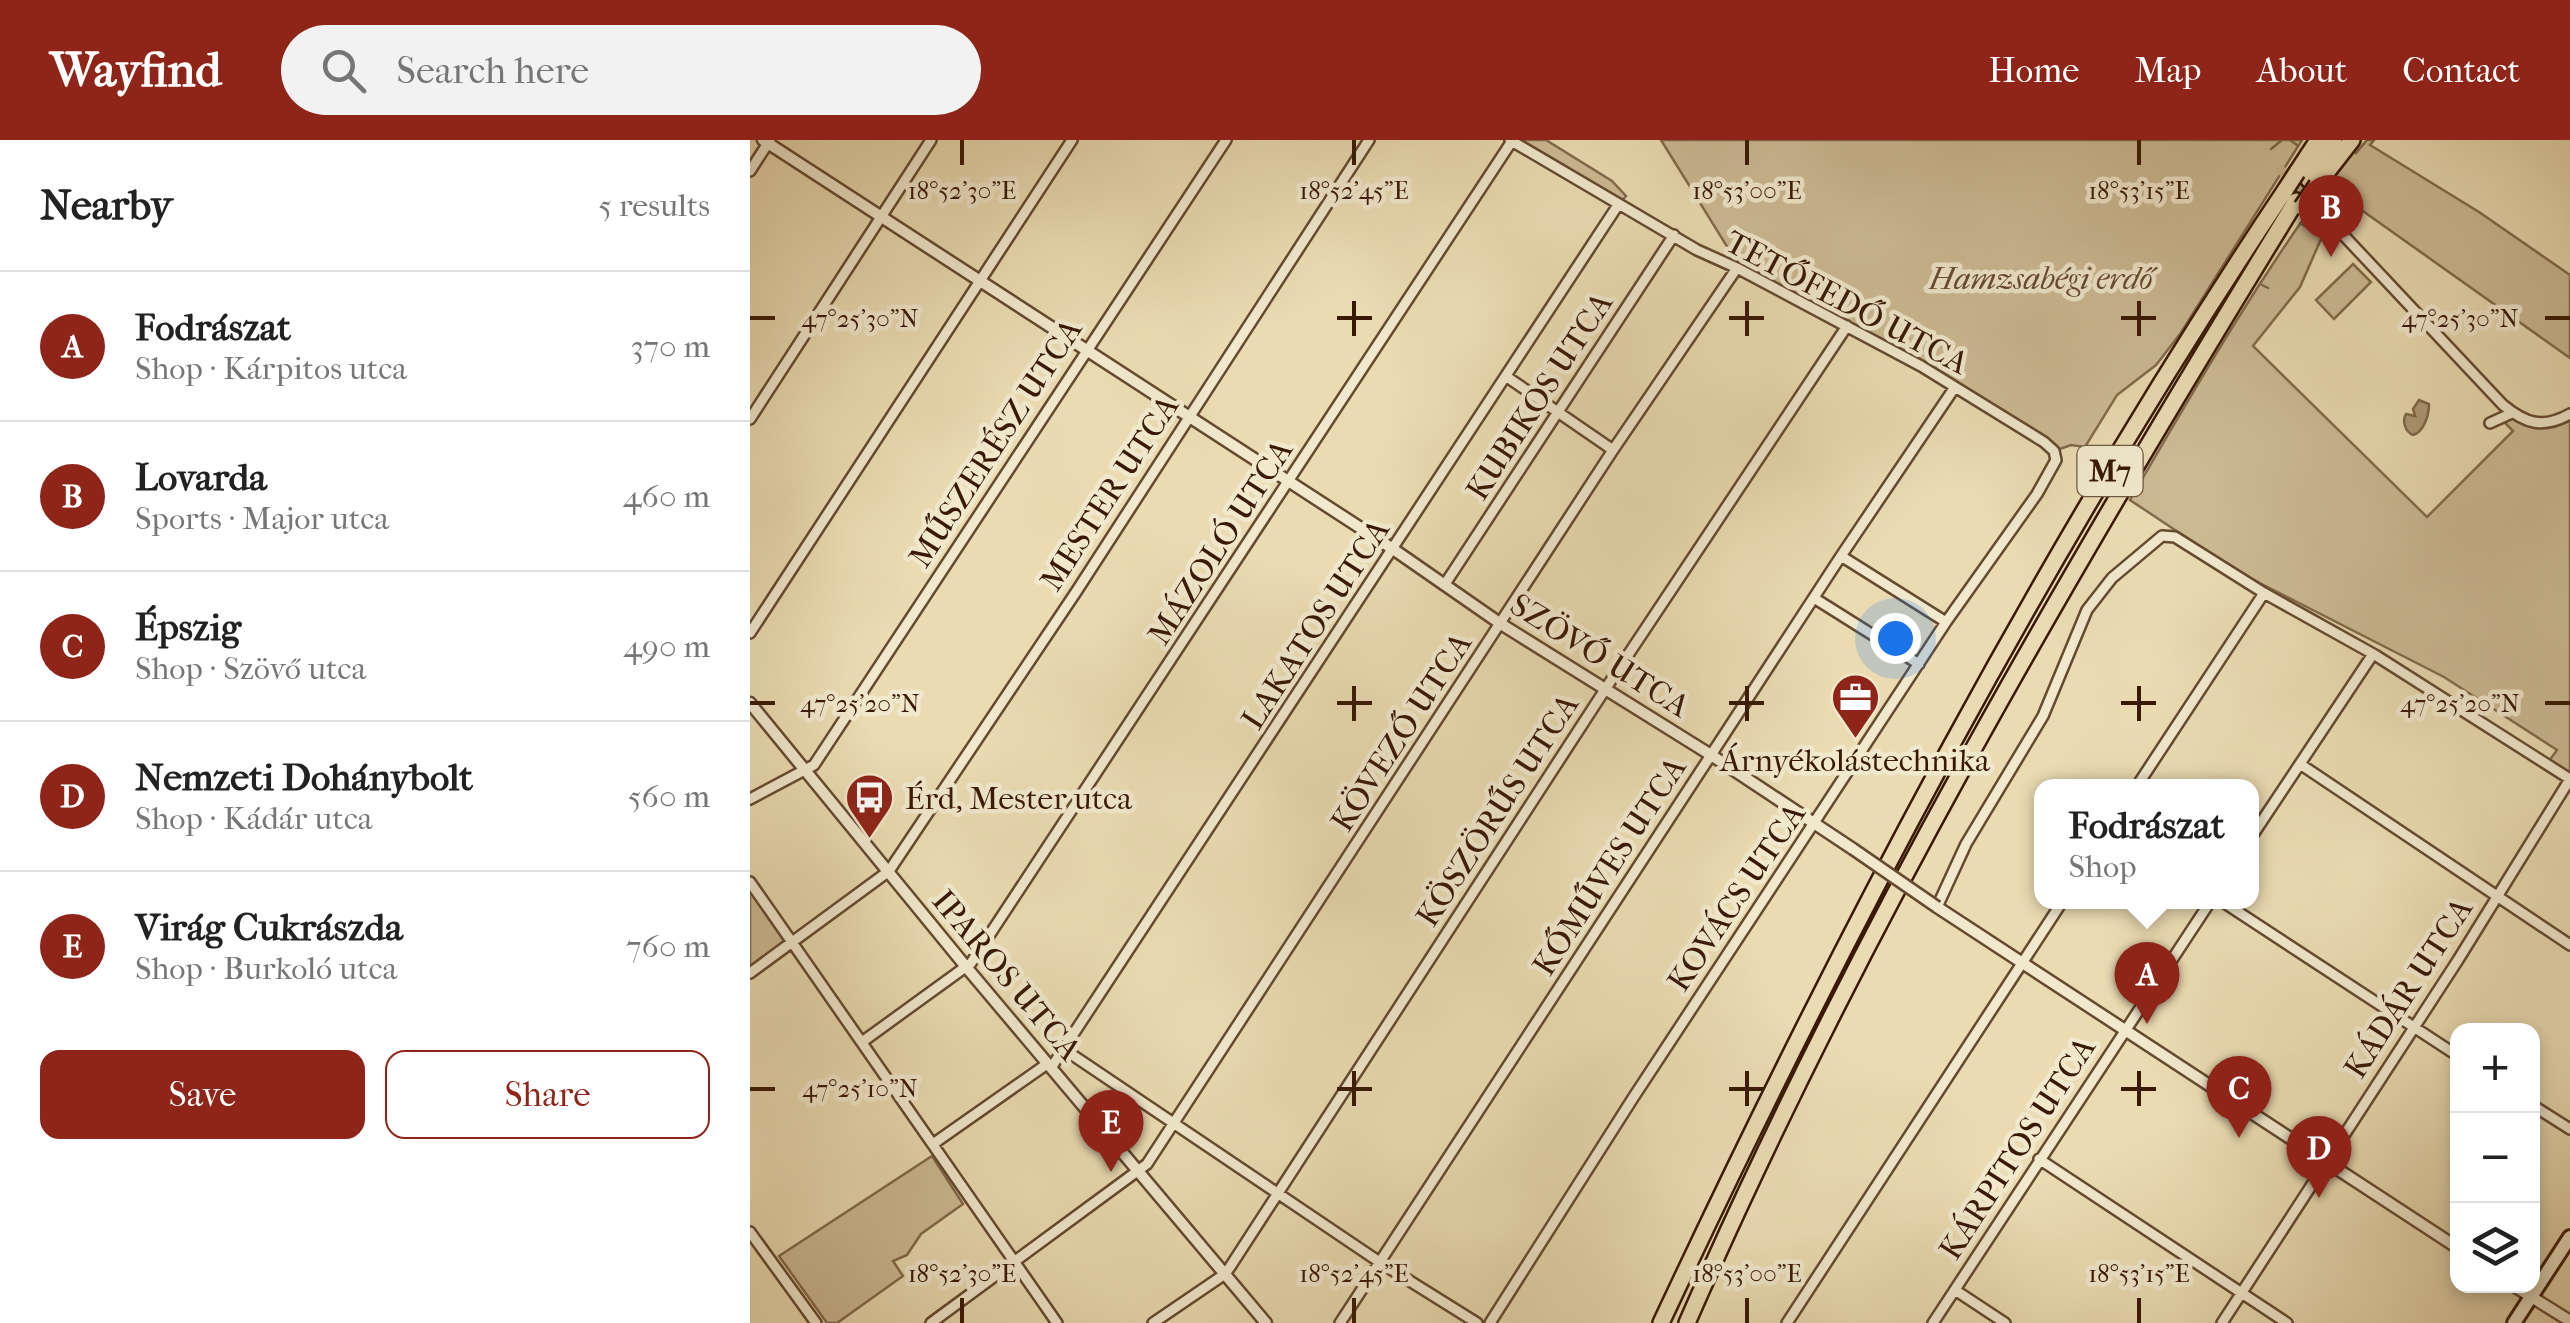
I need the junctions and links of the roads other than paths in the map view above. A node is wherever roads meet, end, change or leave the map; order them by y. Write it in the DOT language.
graph roads {
  1 [pos="931,140"];
  2 [pos="1072,140"];
  3 [pos="1226,140"];
  4 [pos="1369,140"];
  5 [pos="1511,140"];
  6 [pos="2315,140"];
  7 [pos="2334,140"];
  8 [pos="2352,140"];
  9 [pos="767,141"];
  10 [pos="750,170"];
  11 [pos="2307,174"];
  12 [pos="2300,201"];
  13 [pos="1618,206"];
  14 [pos="881,216"];
  15 [pos="1674,235"];
  16 [pos="1737,268"];
  17 [pos="979,280"];
  18 [pos="1848,326"];
  19 [pos="1085,349"];
  20 [pos="1507,377"];
  21 [pos="1956,387"];
  22 [pos="1560,412"];
  23 [pos="2512,413"];
  24 [pos="2570,414"];
  25 [pos="1188,416"];
  26 [pos="750,419"];
  27 [pos="2490,423"];
  28 [pos="1613,450"];
  29 [pos="2054,451"];
  30 [pos="1290,482"];
  31 [pos="1393,548"];
  32 [pos="1841,556"];
  33 [pos="1445,584"];
  34 [pos="2264,592"];
  35 [pos="1814,598"];
  36 [pos="1946,622"];
  37 [pos="1501,624"];
  38 [pos="750,633"];
  39 [pos="2373,654"];
  40 [pos="1919,664"];
  41 [pos="1606,688"];
  42 [pos="750,703"];
  43 [pos="1711,755"];
  44 [pos="2300,764"];
  45 [pos="806,772"];
  46 [pos="2142,779"];
  47 [pos="2570,779"];
  48 [pos="750,799"];
  49 [pos="1816,823"];
  50 [pos="2259,826"];
  51 [pos="889,871"];
  52 [pos="750,882"];
  53 [pos="2497,896"];
  54 [pos="1937,908"];
  55 [pos="2057,909"];
  56 [pos="2205,909"];
  57 [pos="2234,909"];
  58 [pos="794,943"];
  59 [pos="2570,944"];
  60 [pos="2022,963"];
  61 [pos="967,968"];
  62 [pos="750,973"];
  63 [pos="2414,1027"];
  64 [pos="2125,1030"];
  65 [pos="862,1042"];
  66 [pos="1065,1050"];
  67 [pos="2450,1051"];
  68 [pos="1049,1066"];
  69 [pos="2540,1109"];
  70 [pos="1175,1126"];
  71 [pos="2570,1129"];
  72 [pos="933,1144"];
  73 [pos="2040,1159"];
  74 [pos="2326,1160"];
  75 [pos="1140,1172"];
  76 [pos="1279,1193"];
  77 [pos="750,1232"];
  78 [pos="2570,1237"];
  79 [pos="2450,1243"];
  80 [pos="1381,1262"];
  81 [pos="1015,1264"];
  82 [pos="1225,1274"];
  83 [pos="1955,1290"];
  84 [pos="2243,1293"];
  85 [pos="2525,1293"];
  86 [pos="2531,1297"];
  87 [pos="2570,1321"];
  88 [pos="816,1323"];
  89 [pos="931,1323"];
  90 [pos="1057,1323"];
  91 [pos="1152,1323"];
  92 [pos="1266,1323"];
  93 [pos="1340,1323"];
  94 [pos="1477,1323"];
  95 [pos="1490,1323"];
  96 [pos="1661,1323"];
  97 [pos="1687,1323"];
  98 [pos="1787,1323"];
  99 [pos="1933,1323"];
  100 [pos="2005,1323"];
  101 [pos="2222,1323"];
  102 [pos="2287,1323"];
  103 [pos="2514,1323"];
  1 -- 14 [label="street"];
  2 -- 17 [label="street"];
  3 -- 19 [label="street, MŰSZERÉSZ UTCA"];
  4 -- 25 [label="street, MESTER UTCA"];
  5 -- 13 [label="street, TETŐFEDŐ UTCA"];
  5 -- 30 [label="street, MÁZOLÓ UTCA"];
  6 -- 11 [label="highway"];
  7 -- 11 [label="highway, M7"];
  8 -- 11 [label="highway"];
  9 -- 10 [label="street"];
  9 -- 14 [label="street, SZÖVŐ UTCA"];
  11 -- 12 [label="highway, M7, bridge"];
  11 -- 12 [label="highway, bridge"];
  12 -- 23 [label="street"];
  12 -- 96 [label="highway, M7"];
  12 -- 97 [label="highway, M7"];
  13 -- 15 [label="street, TETŐFEDŐ UTCA"];
  13 -- 20 [label="street, LAKATOS UTCA"];
  14 -- 17 [label="street, SZÖVŐ UTCA"];
  14 -- 26 [label="street"];
  15 -- 16 [label="street, TETŐFEDŐ UTCA"];
  15 -- 22 [label="street, KUBIKOS UTCA"];
  16 -- 18 [label="street, TETŐFEDŐ UTCA"];
  16 -- 28 [label="street, KÖVEZŐ UTCA"];
  17 -- 19 [label="street, SZÖVŐ UTCA"];
  17 -- 38 [label="street"];
  18 -- 21 [label="street, TETŐFEDŐ UTCA"];
  18 -- 41 [label="street, KÖSZÖRŰS UTCA"];
  19 -- 25 [label="street, SZÖVŐ UTCA"];
  19 -- 45 [label="street, MŰSZERÉSZ UTCA"];
  20 -- 22 [label="street"];
  20 -- 31 [label="street, LAKATOS UTCA"];
  21 -- 29 [label="street, TETŐFEDŐ UTCA"];
  21 -- 32 [label="street, KŐMŰVES UTCA"];
  22 -- 28 [label="street"];
  22 -- 33 [label="street, KUBIKOS UTCA"];
  23 -- 24 [label="street"];
  23 -- 27 [label="street"];
  25 -- 30 [label="street, SZÖVŐ UTCA"];
  25 -- 51 [label="street, MESTER UTCA"];
  28 -- 37 [label="street, KÖVEZŐ UTCA"];
  29 -- 36 [label="street, KOVÁCS UTCA"];
  30 -- 31 [label="street, SZÖVŐ UTCA"];
  30 -- 61 [label="street, MÁZOLÓ UTCA"];
  31 -- 33 [label="street, SZÖVŐ UTCA"];
  31 -- 66 [label="street, LAKATOS UTCA"];
  32 -- 35 [label="street, KŐMŰVES UTCA"];
  32 -- 36 [label="street"];
  33 -- 37 [label="street, SZÖVŐ UTCA"];
  34 -- 39 [label="street"];
  34 -- 46 [label="street"];
  34 -- 54 [label="street"];
  35 -- 40 [label="street"];
  35 -- 43 [label="street, KŐMŰVES UTCA"];
  36 -- 40 [label="street, KOVÁCS UTCA"];
  37 -- 41 [label="street, SZÖVŐ UTCA"];
  37 -- 70 [label="street, KÖVEZŐ UTCA"];
  39 -- 44 [label="street"];
  39 -- 47 [label="street"];
  40 -- 49 [label="street, KOVÁCS UTCA"];
  41 -- 43 [label="street, SZÖVŐ UTCA"];
  41 -- 76 [label="street, KÖSZÖRŰS UTCA"];
  42 -- 45 [label="street, IPAROS UTCA"];
  43 -- 49 [label="street, SZÖVŐ UTCA"];
  43 -- 80 [label="street, KŐMŰVES UTCA"];
  44 -- 50 [label="street"];
  44 -- 53 [label="street"];
  45 -- 48 [label="street"];
  45 -- 51 [label="street, IPAROS UTCA"];
  47 -- 53 [label="street, KÁDÁR UTCA"];
  49 -- 54 [label="street, SZÖVŐ UTCA, bridge"];
  49 -- 95 [label="street, KOVÁCS UTCA"];
  51 -- 58 [label="street, MESTER UTCA"];
  51 -- 61 [label="street, IPAROS UTCA"];
  52 -- 58 [label="street"];
  53 -- 59 [label="street"];
  53 -- 63 [label="street, KÁDÁR UTCA"];
  54 -- 60 [label="street, SZÖVŐ UTCA"];
  55 -- 60 [label="street"];
  56 -- 64 [label="street, KÁRPITOS UTCA"];
  57 -- 63 [label="street"];
  58 -- 62 [label="street, MESTER UTCA"];
  58 -- 65 [label="street"];
  60 -- 64 [label="street, SZÖVŐ UTCA"];
  60 -- 98 [label="street"];
  61 -- 65 [label="street"];
  61 -- 68 [label="street, IPAROS UTCA"];
  63 -- 67 [label="street"];
  63 -- 74 [label="street, KÁDÁR UTCA"];
  64 -- 73 [label="street, KÁRPITOS UTCA"];
  64 -- 74 [label="street, SZÖVŐ UTCA"];
  65 -- 72 [label="street"];
  66 -- 68 [label="street, LAKATOS UTCA"];
  66 -- 70 [label="street"];
  68 -- 72 [label="street, LAKATOS UTCA"];
  68 -- 75 [label="street, IPAROS UTCA"];
  69 -- 71 [label="street"];
  70 -- 75 [label="street, KÖVEZŐ UTCA"];
  70 -- 76 [label="street"];
  72 -- 81 [label="street"];
  73 -- 83 [label="street, KÁRPITOS UTCA"];
  73 -- 84 [label="street"];
  74 -- 79 [label="street, SZÖVŐ UTCA"];
  74 -- 84 [label="street, KÁDÁR UTCA"];
  75 -- 81 [label="street, KÖVEZŐ UTCA"];
  75 -- 82 [label="street, IPAROS UTCA"];
  76 -- 80 [label="street"];
  76 -- 82 [label="street, KÖSZÖRŰS UTCA"];
  77 -- 88 [label="street"];
  78 -- 86 [label="main road"];
  80 -- 93 [label="street, KŐMŰVES UTCA"];
  80 -- 94 [label="street"];
  81 -- 89 [label="street, KÖVEZŐ UTCA"];
  81 -- 90 [label="street"];
  82 -- 91 [label="street"];
  82 -- 92 [label="street, IPAROS UTCA"];
  83 -- 99 [label="street, KÁRPITOS UTCA"];
  83 -- 100 [label="street"];
  84 -- 101 [label="street, KÁDÁR UTCA"];
  84 -- 102 [label="street"];
  85 -- 86 [label="street"];
  86 -- 87 [label="street"];
  86 -- 103 [label="main road"];
}
